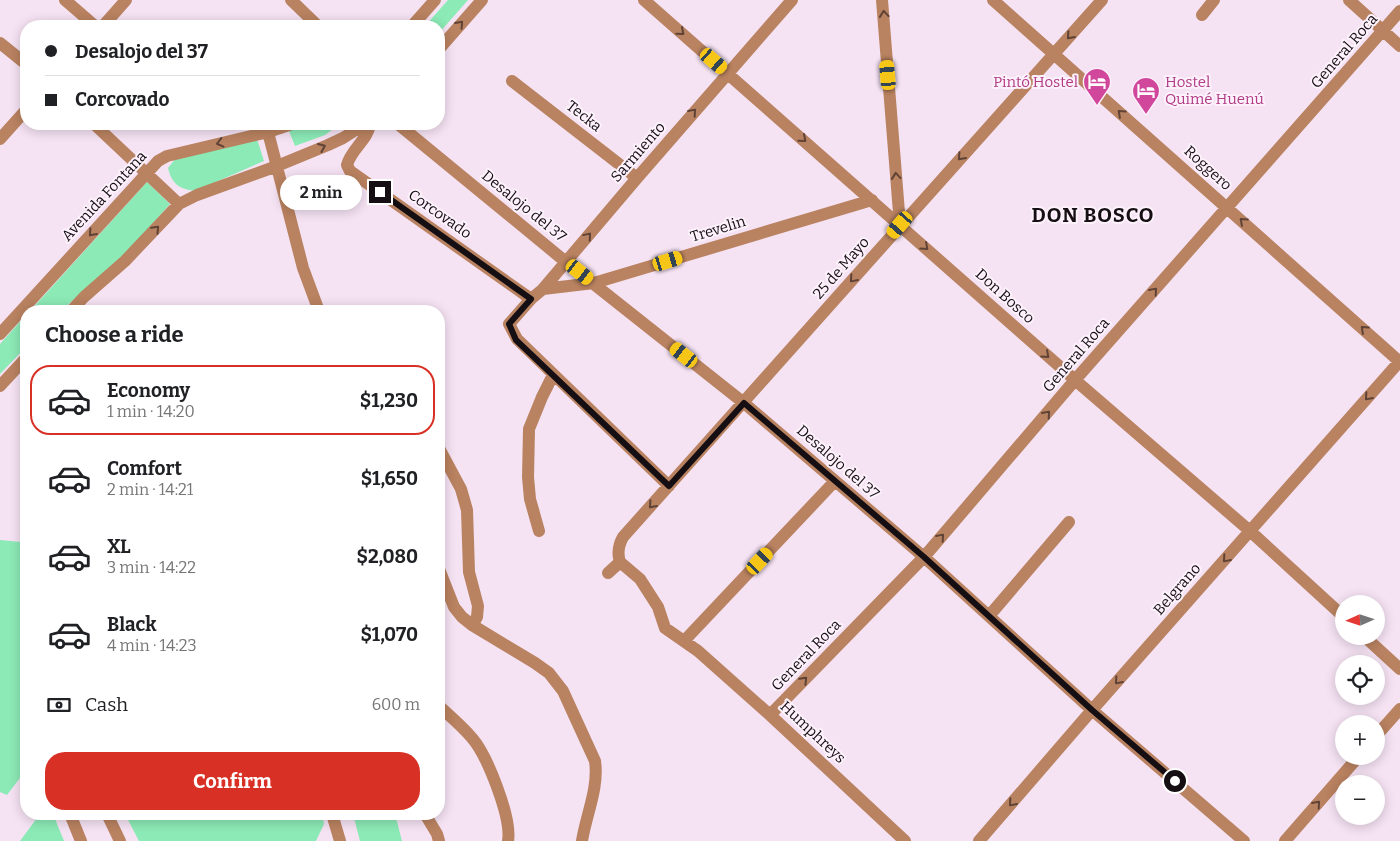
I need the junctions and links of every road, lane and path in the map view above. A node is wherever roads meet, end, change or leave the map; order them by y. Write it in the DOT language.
graph roads {
  1 [pos="65,0"];
  2 [pos="126,0"];
  3 [pos="291,0"];
  4 [pos="435,0"];
  5 [pos="482,0"];
  6 [pos="644,0"];
  7 [pos="792,0"];
  8 [pos="882,0"];
  9 [pos="993,0"];
  10 [pos="1102,0"];
  11 [pos="1214,0"];
  12 [pos="1348,0"];
  13 [pos="1400,11"];
  14 [pos="1202,15"];
  15 [pos="88,20"];
  16 [pos="108,20"];
  17 [pos="312,20"];
  18 [pos="417,20"];
  19 [pos="1383,30"];
  20 [pos="445,42"];
  21 [pos="0,43"];
  22 [pos="1400,46"];
  23 [pos="1055,53"];
  24 [pos="20,59"];
  25 [pos="728,73"];
  26 [pos="512,81"];
  27 [pos="20,117"];
  28 [pos="100,130"];
  29 [pos="274,130"];
  30 [pos="355,130"];
  31 [pos="369,130"];
  32 [pos="405,130"];
  33 [pos="268,132"];
  34 [pos="0,139"];
  35 [pos="277,166"];
  36 [pos="147,173"];
  37 [pos="637,178"];
  38 [pos="872,200"];
  39 [pos="179,204"];
  40 [pos="1228,208"];
  41 [pos="900,225"];
  42 [pos="566,262"];
  43 [pos="594,283"];
  44 [pos="543,289"];
  45 [pos="531,299"];
  46 [pos="26,305"];
  47 [pos="77,305"];
  48 [pos="317,305"];
  49 [pos="20,312"];
  50 [pos="0,334"];
  51 [pos="1400,361"];
  52 [pos="20,364"];
  53 [pos="553,375"];
  54 [pos="1075,380"];
  55 [pos="0,386"];
  56 [pos="744,403"];
  57 [pos="445,459"];
  58 [pos="835,481"];
  59 [pos="669,486"];
  60 [pos="1069,522"];
  61 [pos="539,531"];
  62 [pos="1250,532"];
  63 [pos="924,557"];
  64 [pos="620,562"];
  65 [pos="608,573"];
  66 [pos="445,584"];
  67 [pos="1335,609"];
  68 [pos="989,616"];
  69 [pos="472,625"];
  70 [pos="684,641"];
  71 [pos="1374,645"];
  72 [pos="1400,669"];
  73 [pos="1400,709"];
  74 [pos="1092,710"];
  75 [pos="445,712"];
  76 [pos="770,714"];
  77 [pos="1385,726"];
  78 [pos="1351,765"];
  79 [pos="73,820"];
  80 [pos="109,820"];
  81 [pos="334,820"];
  82 [pos="429,820"];
  83 [pos="82,841"];
  84 [pos="120,841"];
  85 [pos="340,841"];
  86 [pos="439,841"];
  87 [pos="508,841"];
  88 [pos="582,841"];
  89 [pos="905,841"];
  90 [pos="980,841"];
  91 [pos="1244,841"];
  92 [pos="1285,841"];
  1 -- 15 [label="street"];
  2 -- 16 [label="street"];
  3 -- 17 [label="street"];
  4 -- 18 [label="street"];
  20 -- 5 [label="street, one-way"];
  6 -- 25 [label="street, Don Bosco, one-way"];
  7 -- 25 [label="street, Sarmiento"];
  41 -- 8 [label="street, one-way"];
  9 -- 23 [label="street, Roggero"];
  10 -- 23 [label="street, 25 de Mayo, one-way"];
  11 -- 14 [label="street"];
  12 -- 19 [label="street"];
  13 -- 19 [label="street, General Roca"];
  19 -- 22 [label="street"];
  19 -- 40 [label="street, General Roca"];
  21 -- 24 [label="street"];
  40 -- 23 [label="street, Roggero, one-way"];
  23 -- 41 [label="street, 25 de Mayo, one-way"];
  37 -- 25 [label="street, Sarmiento, one-way"];
  25 -- 38 [label="street, Don Bosco, one-way"];
  26 -- 37 [label="street, Tecka"];
  27 -- 34 [label="street"];
  28 -- 36 [label="street"];
  29 -- 33 [label="street, Avenida Fontana"];
  35 -- 30 [label="street, one-way"];
  31 -- 45 [label="street, Corcovado"];
  32 -- 42 [label="street, Desalojo del 37"];
  33 -- 35 [label="street"];
  33 -- 36 [label="street, Avenida Fontana, one-way"];
  35 -- 39 [label="street"];
  35 -- 48 [label="street"];
  36 -- 39 [label="street"];
  36 -- 46 [label="street, Avenida Fontana, one-way"];
  42 -- 37 [label="street, Sarmiento, one-way"];
  38 -- 41 [label="street, Don Bosco"];
  38 -- 43 [label="street, Trevelin"];
  47 -- 39 [label="street, one-way"];
  51 -- 40 [label="street, Roggero, one-way"];
  54 -- 40 [label="street, General Roca, one-way"];
  41 -- 54 [label="street, Don Bosco, one-way"];
  41 -- 56 [label="street, 25 de Mayo, one-way"];
  42 -- 43 [label="street, Desalojo del 37"];
  42 -- 44 [label="street, Sarmiento"];
  43 -- 44 [label="street, Trevelin"];
  43 -- 56 [label="street, Desalojo del 37"];
  44 -- 45 [label="street, Sarmiento"];
  45 -- 53 [label="street, Sarmiento"];
  49 -- 50 [label="street, Avenida Fontana, one-way"];
  51 -- 62 [label="street, Belgrano, one-way"];
  52 -- 55 [label="street"];
  53 -- 59 [label="street"];
  53 -- 61 [label="street"];
  54 -- 62 [label="street, Don Bosco"];
  63 -- 54 [label="street, General Roca, one-way"];
  56 -- 58 [label="street, Desalojo del 37"];
  56 -- 59 [label="street, 25 de Mayo"];
  57 -- 69 [label="street"];
  58 -- 63 [label="street, Desalojo del 37"];
  58 -- 70 [label="street"];
  59 -- 64 [label="street, 25 de Mayo, one-way"];
  60 -- 68 [label="street"];
  62 -- 67 [label="street, Don Bosco"];
  62 -- 74 [label="street, Belgrano, one-way"];
  63 -- 68 [label="street, Desalojo del 37"];
  76 -- 63 [label="street, General Roca, one-way"];
  64 -- 65 [label="street"];
  64 -- 70 [label="street, Humphreys"];
  66 -- 69 [label="street"];
  68 -- 74 [label="street, Desalojo del 37"];
  69 -- 88 [label="street"];
  70 -- 76 [label="street, Humphreys"];
  71 -- 72 [label="street"];
  73 -- 77 [label="street"];
  74 -- 90 [label="street, Belgrano, one-way"];
  74 -- 91 [label="street, Desalojo del 37"];
  75 -- 87 [label="street"];
  76 -- 89 [label="street, Humphreys"];
  92 -- 78 [label="street, one-way"];
  79 -- 83 [label="street"];
  80 -- 84 [label="street"];
  81 -- 85 [label="street"];
  82 -- 86 [label="street"];
}
